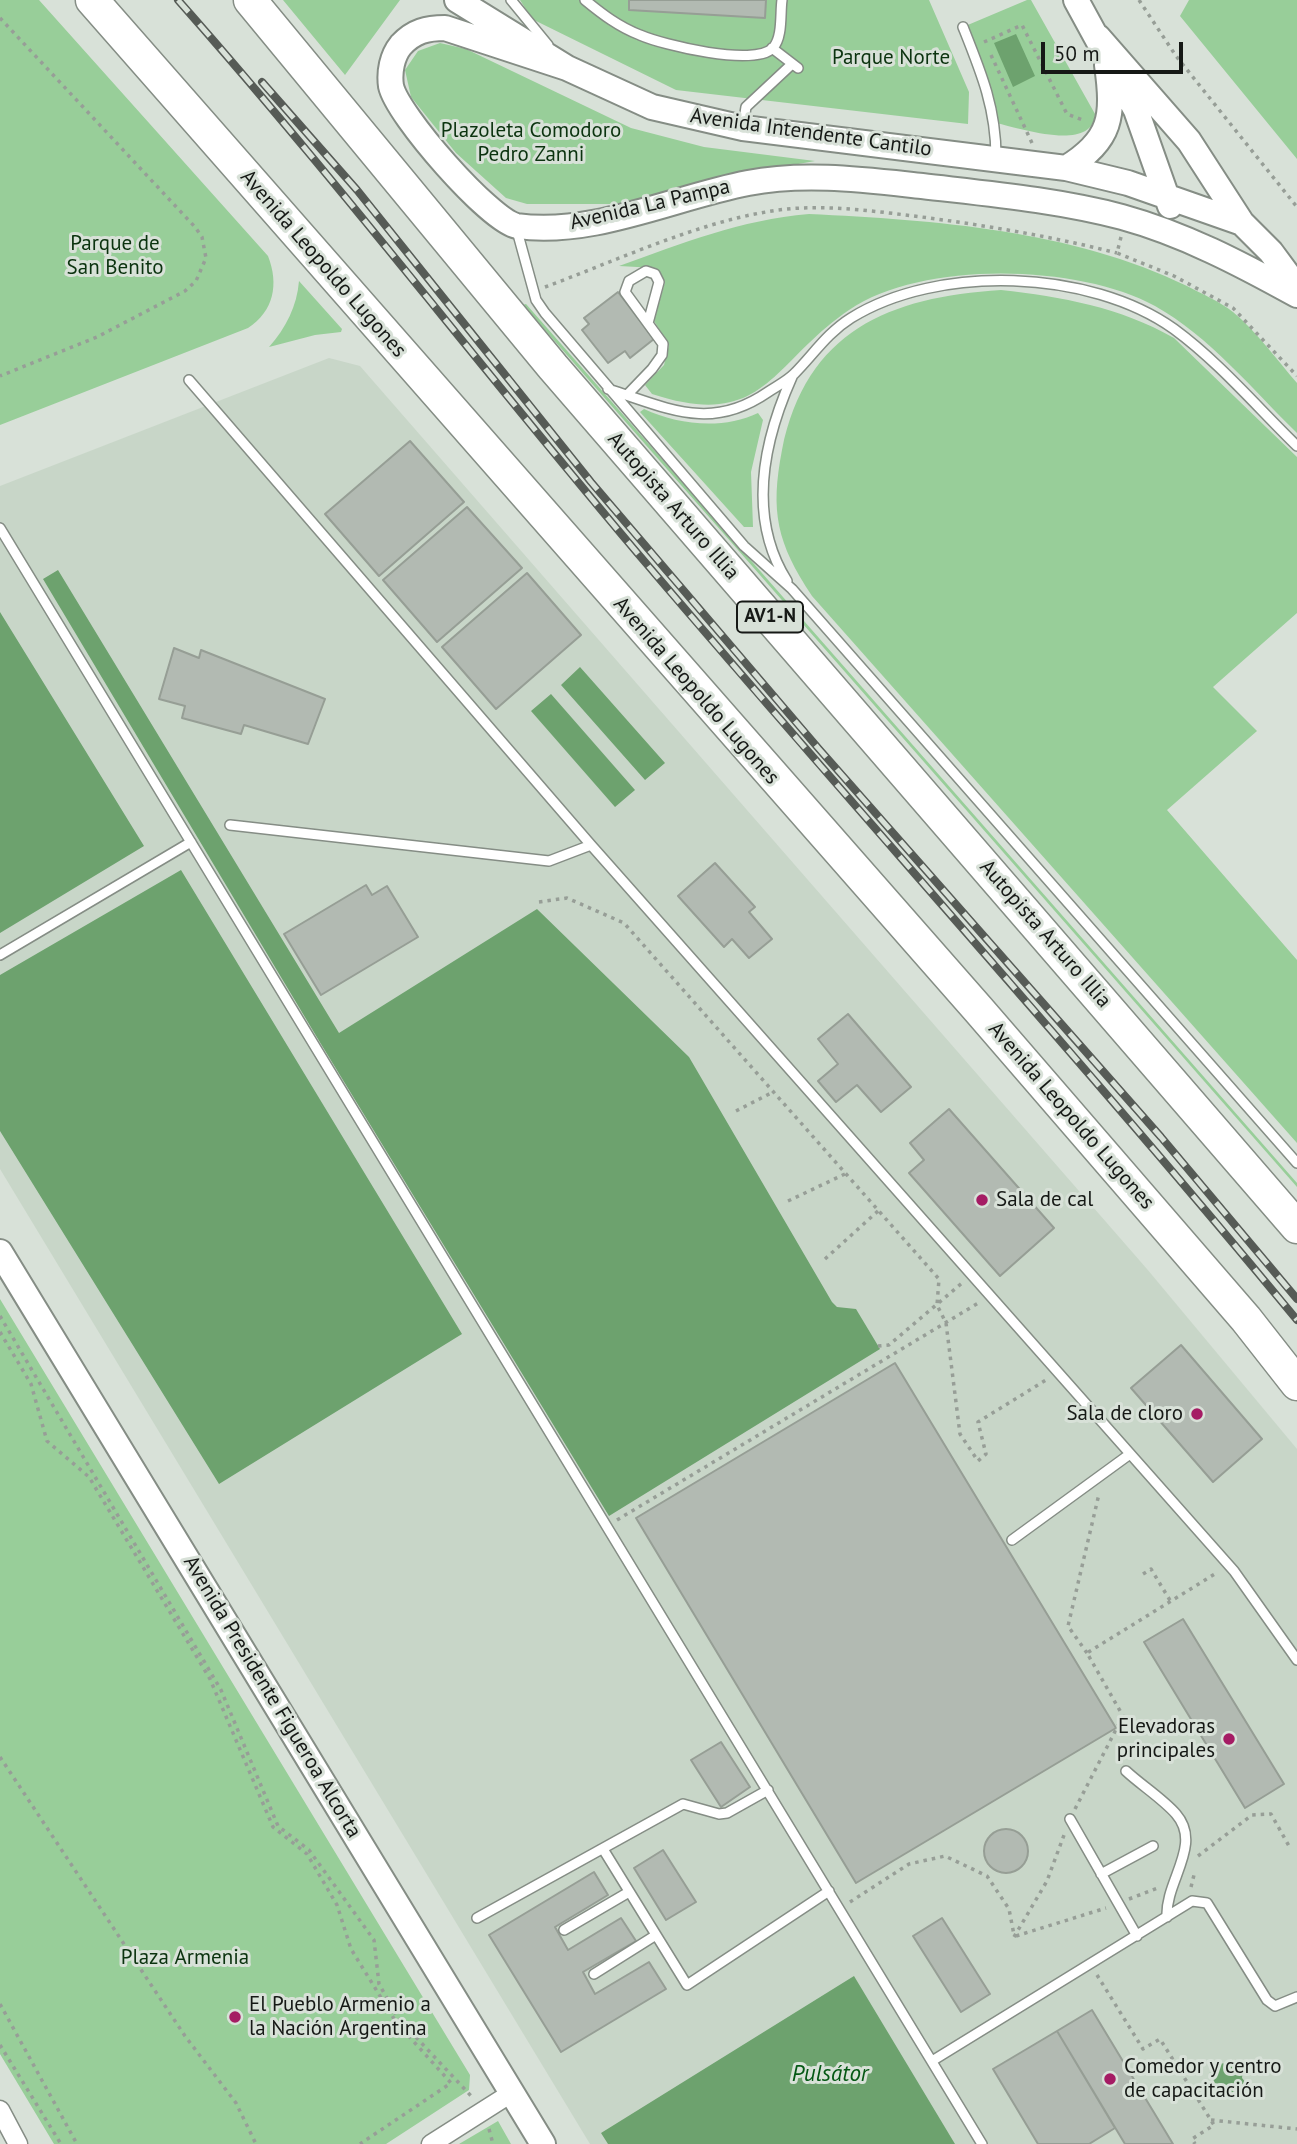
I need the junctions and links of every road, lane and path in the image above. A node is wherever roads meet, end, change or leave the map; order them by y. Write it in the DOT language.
graph roads {
  1 [pos="92,0"];
  2 [pos="250,0"];
  3 [pos="457,0"];
  4 [pos="511,0"];
  5 [pos="585,0"];
  6 [pos="782,0"];
  7 [pos="1076,0"];
  8 [pos="1139,0"];
  9 [pos="0,19"];
  10 [pos="963,27"];
  11 [pos="1102,46"];
  12 [pos="772,48"];
  13 [pos="567,68"];
  14 [pos="743,128"];
  15 [pos="1106,130"];
  16 [pos="996,157"];
  17 [pos="1054,166"];
  18 [pos="1165,196"];
  19 [pos="1297,207"];
  20 [pos="1125,218"];
  21 [pos="1242,223"];
  22 [pos="515,226"];
  23 [pos="1188,241"];
  24 [pos="1117,253"];
  25 [pos="1297,287"];
  26 [pos="534,291"];
  27 [pos="1297,295"];
  28 [pos="648,323"];
  29 [pos="792,375"];
  30 [pos="0,376"];
  31 [pos="1297,376"];
  32 [pos="189,380"];
  33 [pos="607,388"];
  34 [pos="627,395"];
  35 [pos="1297,446"];
  36 [pos="0,528"];
  37 [pos="792,589"];
  38 [pos="230,825"];
  39 [pos="191,842"];
  40 [pos="591,845"];
  41 [pos="539,902"];
  42 [pos="0,955"];
  43 [pos="773,1092"];
  44 [pos="736,1111"];
  45 [pos="1297,1163"];
  46 [pos="845,1174"];
  47 [pos="788,1201"];
  48 [pos="878,1211"];
  49 [pos="1297,1227"];
  50 [pos="0,1252"];
  51 [pos="825,1259"];
  52 [pos="972,1275"];
  53 [pos="990,1296"];
  54 [pos="937,1305"];
  55 [pos="0,1316"];
  56 [pos="946,1323"];
  57 [pos="0,1332"];
  58 [pos="878,1346"];
  59 [pos="1058,1373"];
  60 [pos="1297,1384"];
  61 [pos="1130,1454"];
  62 [pos="1104,1473"];
  63 [pos="607,1526"];
  64 [pos="1012,1540"];
  65 [pos="1229,1566"];
  66 [pos="1143,1574"];
  67 [pos="1171,1602"];
  68 [pos="1087,1653"];
  69 [pos="1297,1660"];
  70 [pos="0,1757"];
  71 [pos="1126,1771"];
  72 [pos="768,1790"];
  73 [pos="1070,1819"];
  74 [pos="1153,1846"];
  75 [pos="603,1849"];
  76 [pos="1101,1874"];
  77 [pos="829,1891"];
  78 [pos="629,1892"];
  79 [pos="840,1909"];
  80 [pos="1167,1917"];
  81 [pos="477,1918"];
  82 [pos="564,1930"];
  83 [pos="656,1935"];
  84 [pos="1137,1936"];
  85 [pos="1090,1964"];
  86 [pos="594,1974"];
  87 [pos="1297,1997"];
  88 [pos="0,2004"];
  89 [pos="0,2045"];
  90 [pos="932,2061"];
  91 [pos="513,2092"];
  92 [pos="0,2110"];
  93 [pos="484,2110"];
  94 [pos="1211,2120"];
  95 [pos="1297,2129"];
  96 [pos="18,2144"];
  97 [pos="61,2144"];
  98 [pos="76,2144"];
  99 [pos="256,2144"];
  100 [pos="360,2144"];
  101 [pos="431,2144"];
  102 [pos="493,2144"];
  103 [pos="542,2144"];
  104 [pos="982,2144"];
  105 [pos="1195,2144"];
  1 -- 60 [label="highway, Avenida Leopoldo Lugones"];
  2 -- 49 [label="highway, Autopista Arturo Illia / AV1-N"];
  3 -- 13 [label="main road, Avenida Intendente Cantilo"];
  4 -- 13 [label="lane"];
  5 -- 12 [label="lane"];
  6 -- 12 [label="lane"];
  7 -- 11 [label="main road"];
  8 -- 19 [label="path"];
  9 -- 30 [label="path"];
  10 -- 16 [label="lane"];
  11 -- 15 [label="main road"];
  11 -- 18 [label="main road"];
  11 -- 21 [label="main road"];
  12 -- 14 [label="lane"];
  13 -- 14 [label="main road, Avenida Intendente Cantilo"];
  13 -- 22 [label="main road"];
  14 -- 16 [label="main road, Avenida Intendente Cantilo"];
  15 -- 17 [label="main road"];
  15 -- 17 [label="path"];
  16 -- 17 [label="main road, Avenida Intendente Cantilo"];
  17 -- 18 [label="main road"];
  18 -- 21 [label="main road"];
  18 -- 23 [label="main road"];
  20 -- 22 [label="main road, Avenida La Pampa"];
  20 -- 23 [label="main road, Avenida La Pampa"];
  20 -- 24 [label="path"];
  21 -- 25 [label="main road"];
  22 -- 26 [label="lane"];
  23 -- 27 [label="main road, Avenida La Pampa"];
  24 -- 26 [label="path"];
  24 -- 31 [label="path"];
  26 -- 33 [label="lane"];
  28 -- 28 [label="lane"];
  28 -- 34 [label="lane"];
  29 -- 34 [label="lane"];
  29 -- 35 [label="lane"];
  29 -- 37 [label="lane"];
  32 -- 40 [label="lane"];
  33 -- 34 [label="lane"];
  33 -- 37 [label="lane"];
  36 -- 39 [label="lane"];
  37 -- 45 [label="lane"];
  38 -- 40 [label="lane"];
  39 -- 42 [label="lane"];
  39 -- 63 [label="lane"];
  40 -- 52 [label="lane"];
  41 -- 43 [label="path"];
  43 -- 44 [label="path"];
  43 -- 46 [label="path"];
  46 -- 47 [label="path"];
  46 -- 48 [label="path"];
  48 -- 51 [label="path"];
  48 -- 54 [label="path"];
  50 -- 91 [label="main road, Avenida Presidente Figueroa Alcorta"];
  52 -- 53 [label="lane"];
  52 -- 54 [label="path"];
  53 -- 56 [label="path"];
  53 -- 59 [label="lane"];
  54 -- 56 [label="path"];
  54 -- 58 [label="path"];
  55 -- 93 [label="path"];
  56 -- 59 [label="path"];
  56 -- 63 [label="path"];
  57 -- 100 [label="path"];
  59 -- 61 [label="lane"];
  61 -- 62 [label="lane"];
  61 -- 65 [label="lane"];
  62 -- 64 [label="lane"];
  62 -- 68 [label="path"];
  63 -- 72 [label="lane"];
  65 -- 67 [label="path"];
  65 -- 69 [label="lane"];
  66 -- 67 [label="path"];
  67 -- 68 [label="path"];
  68 -- 73 [label="path"];
  70 -- 99 [label="path"];
  71 -- 80 [label="lane"];
  72 -- 75 [label="lane"];
  72 -- 77 [label="lane"];
  73 -- 76 [label="lane"];
  73 -- 79 [label="path"];
  74 -- 76 [label="lane"];
  75 -- 78 [label="lane"];
  75 -- 81 [label="lane"];
  76 -- 84 [label="lane"];
  77 -- 79 [label="lane"];
  77 -- 83 [label="lane"];
  78 -- 82 [label="lane"];
  78 -- 83 [label="lane"];
  79 -- 90 [label="lane"];
  80 -- 84 [label="lane"];
  80 -- 87 [label="lane"];
  83 -- 86 [label="lane"];
  84 -- 85 [label="lane"];
  85 -- 90 [label="lane"];
  85 -- 94 [label="path"];
  88 -- 98 [label="path"];
  89 -- 97 [label="path"];
  90 -- 104 [label="lane"];
  91 -- 93 [label="street"];
  91 -- 103 [label="main road, Avenida Presidente Figueroa Alcorta"];
  92 -- 96 [label="street"];
  93 -- 101 [label="street"];
  93 -- 102 [label="path"];
  94 -- 95 [label="path"];
  94 -- 105 [label="path"];
}
